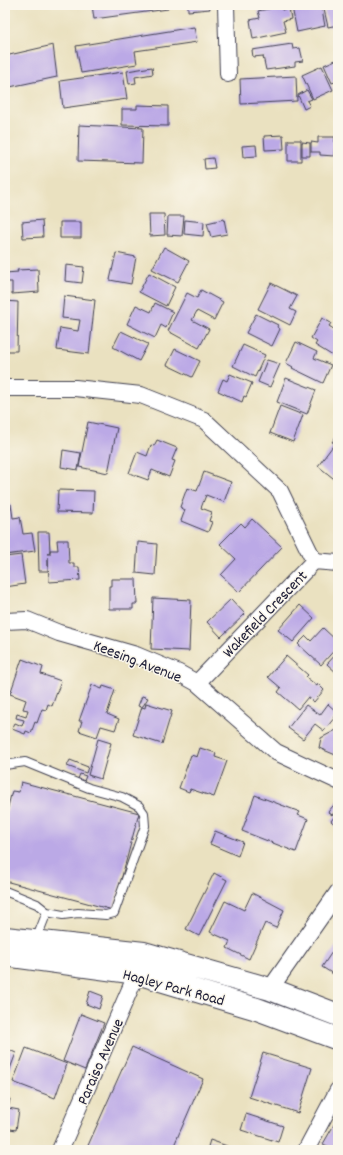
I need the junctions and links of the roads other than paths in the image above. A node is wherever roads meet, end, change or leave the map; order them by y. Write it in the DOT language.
graph roads {
  1 [pos="226,5"];
  2 [pos="228,74"];
  3 [pos="5,388"];
  4 [pos="314,561"];
  5 [pos="338,563"];
  6 [pos="5,620"];
  7 [pos="196,683"];
  8 [pos="5,765"];
  9 [pos="338,781"];
  10 [pos="5,891"];
  11 [pos="338,892"];
  12 [pos="47,912"];
  13 [pos="5,938"];
  14 [pos="35,940"];
  15 [pos="5,955"];
  16 [pos="137,973"];
  17 [pos="270,989"];
  18 [pos="338,1015"];
  19 [pos="338,1039"];
  20 [pos="338,1090"];
  21 [pos="60,1150"];
  22 [pos="306,1150"];
  1 -- 2 [label="street"];
  3 -- 4 [label="street, Wakefield Crescent"];
  4 -- 5 [label="street"];
  4 -- 7 [label="street, Wakefield Crescent"];
  6 -- 7 [label="street, Keesing Avenue"];
  7 -- 9 [label="street, Keesing Avenue"];
  8 -- 12 [label="lane"];
  10 -- 12 [label="lane"];
  11 -- 17 [label="street"];
  12 -- 14 [label="lane"];
  13 -- 14 [label="main road, Hagley Park Road"];
  14 -- 17 [label="main road, Hagley Park Road"];
  15 -- 16 [label="main road, Hagley Park Road"];
  16 -- 19 [label="main road, Hagley Park Road"];
  16 -- 21 [label="street, Paraiso Avenue"];
  17 -- 18 [label="main road, Hagley Park Road"];
  20 -- 22 [label="street"];
}
